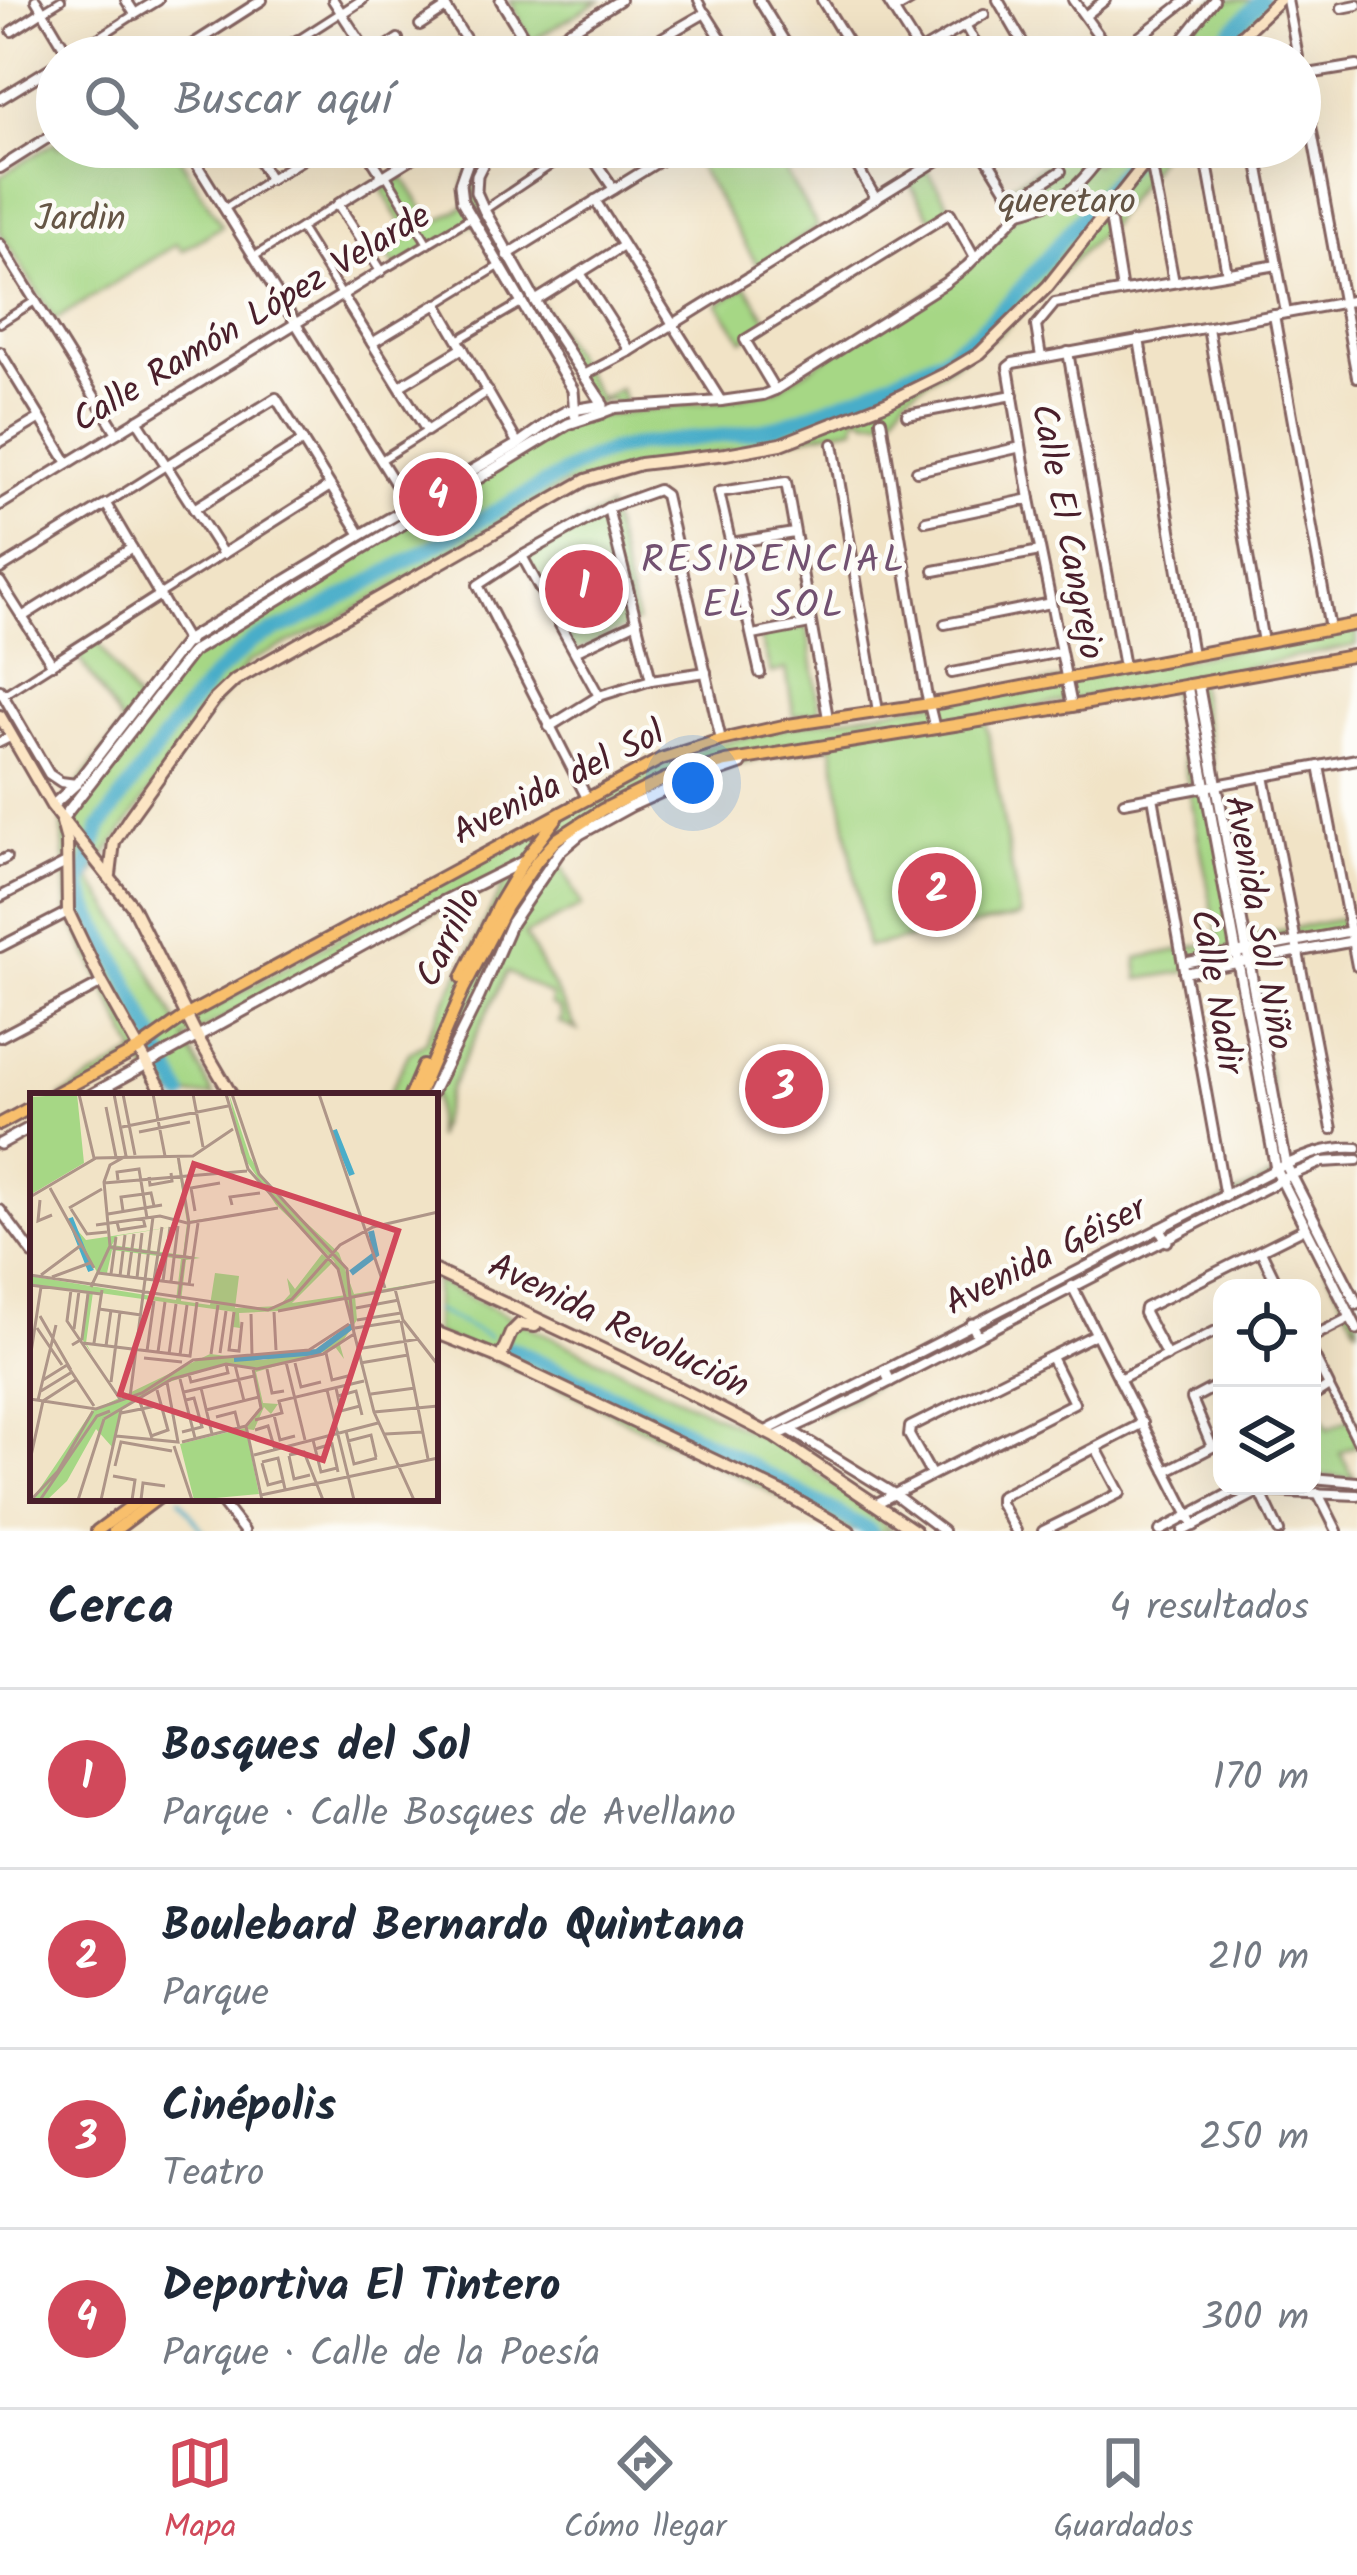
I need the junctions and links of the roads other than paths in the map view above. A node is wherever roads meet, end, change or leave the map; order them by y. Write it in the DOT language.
graph roads {
  1 [pos="36,0"];
  2 [pos="61,0"];
  3 [pos="126,0"];
  4 [pos="158,0"];
  5 [pos="262,0"];
  6 [pos="333,0"];
  7 [pos="362,0"];
  8 [pos="501,0"];
  9 [pos="620,0"];
  10 [pos="698,0"];
  11 [pos="759,0"];
  12 [pos="822,0"];
  13 [pos="887,0"];
  14 [pos="911,0"];
  15 [pos="998,0"];
  16 [pos="1073,0"];
  17 [pos="1105,0"];
  18 [pos="1187,0"];
  19 [pos="1214,0"];
  20 [pos="1283,0"];
  21 [pos="444,4"];
  22 [pos="244,5"];
  23 [pos="1357,5"];
  24 [pos="1342,8"];
  25 [pos="894,10"];
  26 [pos="43,11"];
  27 [pos="342,13"];
  28 [pos="705,13"];
  29 [pos="135,14"];
  30 [pos="984,14"];
  31 [pos="1085,16"];
  32 [pos="420,25"];
  33 [pos="965,26"];
  34 [pos="570,30"];
  35 [pos="12,31"];
  36 [pos="57,36"];
  37 [pos="101,36"];
  38 [pos="203,36"];
  39 [pos="305,36"];
  40 [pos="357,36"];
  41 [pos="464,36"];
  42 [pos="523,36"];
  43 [pos="561,36"];
  44 [pos="574,36"];
  45 [pos="665,36"];
  46 [pos="718,36"];
  47 [pos="781,36"];
  48 [pos="844,36"];
  49 [pos="910,36"];
  50 [pos="950,36"];
  51 [pos="971,36"];
  52 [pos="1019,36"];
  53 [pos="1099,36"];
  54 [pos="1141,36"];
  55 [pos="1184,36"];
  56 [pos="1243,36"];
  57 [pos="1292,36"];
  58 [pos="1357,66"];
  59 [pos="1321,69"];
  60 [pos="36,77"];
  61 [pos="0,99"];
  62 [pos="36,145"];
  63 [pos="0,168"];
  64 [pos="199,168"];
  65 [pos="263,168"];
  66 [pos="288,168"];
  67 [pos="378,168"];
  68 [pos="397,168"];
  69 [pos="466,168"];
  70 [pos="481,168"];
  71 [pos="546,168"];
  72 [pos="594,168"];
  73 [pos="648,168"];
  74 [pos="858,168"];
  75 [pos="925,168"];
  76 [pos="992,168"];
  77 [pos="1092,168"];
  78 [pos="1141,168"];
  79 [pos="1152,168"];
  80 [pos="1208,168"];
  81 [pos="1260,168"];
  82 [pos="1319,168"];
  83 [pos="1061,171"];
  84 [pos="384,176"];
  85 [pos="270,179"];
  86 [pos="614,189"];
  87 [pos="876,199"];
  88 [pos="595,200"];
  89 [pos="1014,202"];
  90 [pos="338,204"];
  91 [pos="224,209"];
  92 [pos="484,210"];
  93 [pos="1020,212"];
  94 [pos="471,218"];
  95 [pos="1111,223"];
  96 [pos="300,228"];
  97 [pos="0,244"];
  98 [pos="428,244"];
  99 [pos="623,246"];
  100 [pos="507,255"];
  101 [pos="3,256"];
  102 [pos="254,256"];
  103 [pos="975,258"];
  104 [pos="1277,265"];
  105 [pos="499,266"];
  106 [pos="381,271"];
  107 [pos="580,273"];
  108 [pos="1227,273"];
  109 [pos="1174,282"];
  110 [pos="1122,291"];
  111 [pos="342,295"];
  112 [pos="1357,300"];
  113 [pos="35,301"];
  114 [pos="535,301"];
  115 [pos="520,303"];
  116 [pos="1343,303"];
  117 [pos="437,304"];
  118 [pos="1286,313"];
  119 [pos="1274,315"];
  120 [pos="0,323"];
  121 [pos="296,323"];
  122 [pos="673,325"];
  123 [pos="1208,328"];
  124 [pos="1139,339"];
  125 [pos="372,343"];
  126 [pos="460,344"];
  127 [pos="0,352"];
  128 [pos="630,352"];
  129 [pos="1068,352"];
  130 [pos="1041,357"];
  131 [pos="12,372"];
  132 [pos="584,375"];
  133 [pos="1357,376"];
  134 [pos="0,380"];
  135 [pos="400,386"];
  136 [pos="775,390"];
  137 [pos="488,391"];
  138 [pos="1012,394"];
  139 [pos="721,401"];
  140 [pos="607,409"];
  141 [pos="575,414"];
  142 [pos="907,415"];
  143 [pos="40,418"];
  144 [pos="137,420"];
  145 [pos="881,420"];
  146 [pos="427,430"];
  147 [pos="117,433"];
  148 [pos="303,441"];
  149 [pos="0,442"];
  150 [pos="518,444"];
  151 [pos="833,444"];
  152 [pos="1021,447"];
  153 [pos="381,460"];
  154 [pos="68,463"];
  155 [pos="166,466"];
  156 [pos="917,471"];
  157 [pos="330,486"];
  158 [pos="1030,499"];
  159 [pos="106,504"];
  160 [pos="0,505"];
  161 [pos="410,506"];
  162 [pos="608,508"];
  163 [pos="194,509"];
  164 [pos="416,517"];
  165 [pos="926,521"];
  166 [pos="794,533"];
  167 [pos="361,535"];
  168 [pos="731,543"];
  169 [pos="132,548"];
  170 [pos="1040,550"];
  171 [pos="223,554"];
  172 [pos="522,556"];
  173 [pos="0,569"];
  174 [pos="934,571"];
  175 [pos="0,583"];
  176 [pos="160,595"];
  177 [pos="1051,603"];
  178 [pos="22,617"];
  179 [pos="637,622"];
  180 [pos="945,623"];
  181 [pos="810,624"];
  182 [pos="1357,625"];
  183 [pos="1330,629"];
  184 [pos="753,635"];
  185 [pos="1263,642"];
  186 [pos="190,646"];
  187 [pos="575,651"];
  188 [pos="1060,652"];
  189 [pos="1357,655"];
  190 [pos="1192,656"];
  191 [pos="52,664"];
  192 [pos="1124,667"];
  193 [pos="706,672"];
  194 [pos="760,673"];
  195 [pos="952,673"];
  196 [pos="1065,677"];
  197 [pos="650,680"];
  198 [pos="1193,684"];
  199 [pos="1,692"];
  200 [pos="599,696"];
  201 [pos="929,704"];
  202 [pos="1072,706"];
  203 [pos="878,711"];
  204 [pos="0,716"];
  205 [pos="828,718"];
  206 [pos="549,727"];
  207 [pos="934,729"];
  208 [pos="6,739"];
  209 [pos="721,740"];
  210 [pos="760,758"];
  211 [pos="1357,759"];
  212 [pos="1318,766"];
  213 [pos="1264,776"];
  214 [pos="76,784"];
  215 [pos="1210,786"];
  216 [pos="1153,796"];
  217 [pos="586,798"];
  218 [pos="1124,802"];
  219 [pos="52,806"];
  220 [pos="559,814"];
  221 [pos="62,819"];
  222 [pos="524,861"];
  223 [pos="66,863"];
  224 [pos="108,873"];
  225 [pos="0,896"];
  226 [pos="68,912"];
  227 [pos="1354,936"];
  228 [pos="1298,946"];
  229 [pos="0,947"];
  230 [pos="1241,957"];
  231 [pos="1357,966"];
  232 [pos="1184,968"];
  233 [pos="102,982"];
  234 [pos="187,1016"];
  235 [pos="0,1037"];
  236 [pos="192,1040"];
  237 [pos="140,1048"];
  238 [pos="147,1064"];
  239 [pos="57,1093"];
  240 [pos="94,1093"];
  241 [pos="163,1093"];
  242 [pos="230,1093"];
  243 [pos="415,1093"];
  244 [pos="415,1093"];
  245 [pos="431,1093"];
  246 [pos="30,1108"];
  247 [pos="0,1124"];
  248 [pos="30,1128"];
  249 [pos="1333,1129"];
  250 [pos="0,1144"];
  251 [pos="1357,1148"];
  252 [pos="1357,1160"];
  253 [pos="1283,1173"];
  254 [pos="1225,1196"];
  255 [pos="0,1210"];
  256 [pos="1305,1228"];
  257 [pos="1160,1229"];
  258 [pos="1167,1240"];
  259 [pos="30,1249"];
  260 [pos="1261,1251"];
  261 [pos="438,1272"];
  262 [pos="1066,1276"];
  263 [pos="1337,1278"];
  264 [pos="1275,1279"];
  265 [pos="1073,1288"];
  266 [pos="1357,1304"];
  267 [pos="1351,1318"];
  268 [pos="975,1329"];
  269 [pos="1357,1329"];
  270 [pos="438,1333"];
  271 [pos="1213,1333"];
  272 [pos="1321,1333"];
  273 [pos="1096,1334"];
  274 [pos="579,1339"];
  275 [pos="501,1356"];
  276 [pos="1168,1356"];
  277 [pos="1051,1357"];
  278 [pos="1321,1370"];
  279 [pos="887,1376"];
  280 [pos="1119,1378"];
  281 [pos="1329,1386"];
  282 [pos="1214,1387"];
  283 [pos="1321,1391"];
  284 [pos="781,1423"];
  285 [pos="1143,1423"];
  286 [pos="791,1430"];
  287 [pos="770,1434"];
  288 [pos="1357,1441"];
  289 [pos="1212,1447"];
  290 [pos="1096,1448"];
  291 [pos="1166,1471"];
  292 [pos="931,1474"];
  293 [pos="1321,1479"];
  294 [pos="1357,1481"];
  295 [pos="1321,1493"];
  296 [pos="894,1494"];
  297 [pos="1226,1495"];
  298 [pos="1252,1495"];
  299 [pos="1262,1495"];
  300 [pos="1319,1495"];
  301 [pos="1357,1495"];
  302 [pos="138,1501"];
  303 [pos="158,1501"];
  304 [pos="220,1501"];
  305 [pos="877,1504"];
  306 [pos="1188,1516"];
  307 [pos="1194,1526"];
  308 [pos="97,1531"];
  309 [pos="118,1531"];
  310 [pos="244,1531"];
  311 [pos="849,1531"];
  312 [pos="915,1531"];
  313 [pos="944,1531"];
  314 [pos="1016,1531"];
  315 [pos="1043,1531"];
  316 [pos="1160,1531"];
  317 [pos="1183,1531"];
  318 [pos="1279,1531"];
  319 [pos="1337,1531"];
  1 -- 26 [label="street"];
  2 -- 26 [label="street"];
  3 -- 29 [label="street"];
  4 -- 29 [label="street"];
  5 -- 22 [label="street"];
  6 -- 27 [label="street"];
  7 -- 27 [label="street"];
  8 -- 42 [label="street"];
  9 -- 34 [label="street"];
  10 -- 28 [label="street"];
  11 -- 47 [label="street"];
  12 -- 48 [label="street"];
  13 -- 25 [label="street"];
  14 -- 25 [label="street"];
  15 -- 52 [label="street"];
  16 -- 31 [label="street"];
  17 -- 31 [label="street"];
  18 -- 54 [label="street"];
  19 -- 55 [label="street"];
  20 -- 56 [label="main road"];
  20 -- 57 [label="street"];
  21 -- 32 [label="street"];
  21 -- 41 [label="street"];
  22 -- 38 [label="street"];
  23 -- 24 [label="street"];
  25 -- 49 [label="street"];
  26 -- 35 [label="street"];
  26 -- 36 [label="street"];
  27 -- 39 [label="street"];
  27 -- 40 [label="street"];
  28 -- 45 [label="street"];
  28 -- 46 [label="street"];
  29 -- 37 [label="street"];
  30 -- 33 [label="street"];
  31 -- 53 [label="street"];
  33 -- 50 [label="street"];
  33 -- 51 [label="street"];
  34 -- 43 [label="street"];
  34 -- 44 [label="street"];
  58 -- 59 [label="street"];
  60 -- 61 [label="street"];
  62 -- 63 [label="street"];
  64 -- 91 [label="street"];
  65 -- 85 [label="street"];
  66 -- 85 [label="street"];
  67 -- 84 [label="street"];
  68 -- 84 [label="street"];
  69 -- 94 [label="street"];
  70 -- 92 [label="street"];
  71 -- 92 [label="street"];
  72 -- 86 [label="street"];
  73 -- 86 [label="street"];
  74 -- 87 [label="street"];
  75 -- 87 [label="street"];
  76 -- 89 [label="street"];
  77 -- 93 [label="street"];
  78 -- 224 [label="main road"];
  79 -- 109 [label="street"];
  80 -- 108 [label="street"];
  81 -- 104 [label="street"];
  82 -- 116 [label="street"];
  83 -- 89 [label="street"];
  84 -- 90 [label="street"];
  84 -- 98 [label="street"];
  85 -- 91 [label="street"];
  86 -- 88 [label="street"];
  87 -- 122 [label="street"];
  88 -- 99 [label="street"];
  88 -- 100 [label="street"];
  89 -- 93 [label="street"];
  90 -- 96 [label="street"];
  90 -- 106 [label="street"];
  91 -- 102 [label="street"];
  92 -- 100 [label="street"];
  93 -- 103 [label="street"];
  94 -- 98 [label="street, Calle Ramón López Velarde"];
  94 -- 105 [label="street"];
  95 -- 110 [label="street"];
  96 -- 102 [label="street"];
  96 -- 111 [label="street"];
  97 -- 101 [label="street"];
  98 -- 106 [label="street, Calle Ramón López Velarde"];
  99 -- 107 [label="street"];
  99 -- 122 [label="street"];
  100 -- 114 [label="street"];
  101 -- 113 [label="street"];
  102 -- 121 [label="street"];
  103 -- 136 [label="street"];
  103 -- 136 [label="street"];
  104 -- 108 [label="street"];
  104 -- 118 [label="street"];
  105 -- 115 [label="street"];
  105 -- 117 [label="street"];
  106 -- 111 [label="street, Calle Ramón López Velarde"];
  107 -- 114 [label="street"];
  107 -- 128 [label="street"];
  108 -- 109 [label="street"];
  109 -- 110 [label="street"];
  110 -- 130 [label="street"];
  111 -- 121 [label="street, Calle Ramón López Velarde"];
  111 -- 125 [label="street"];
  112 -- 116 [label="street"];
  113 -- 120 [label="street"];
  113 -- 147 [label="street"];
  114 -- 132 [label="street"];
  115 -- 126 [label="street"];
  115 -- 141 [label="street"];
  116 -- 118 [label="street"];
  116 -- 133 [label="street"];
  117 -- 125 [label="street"];
  117 -- 126 [label="street"];
  118 -- 119 [label="street"];
  119 -- 123 [label="street"];
  119 -- 183 [label="street"];
  121 -- 144 [label="street, Calle Ramón López Velarde"];
  121 -- 153 [label="street"];
  122 -- 128 [label="street"];
  122 -- 139 [label="street"];
  123 -- 124 [label="street"];
  123 -- 185 [label="street"];
  124 -- 129 [label="street"];
  124 -- 190 [label="street"];
  125 -- 135 [label="street"];
  126 -- 135 [label="street"];
  126 -- 137 [label="street"];
  127 -- 131 [label="street"];
  128 -- 132 [label="street"];
  129 -- 130 [label="street"];
  129 -- 192 [label="street"];
  130 -- 138 [label="street, Calle El Cangrejo"];
  131 -- 134 [label="street"];
  131 -- 143 [label="street"];
  132 -- 140 [label="street"];
  135 -- 146 [label="street"];
  136 -- 139 [label="street"];
  137 -- 146 [label="street"];
  137 -- 150 [label="street"];
  138 -- 142 [label="street"];
  138 -- 152 [label="street, Calle El Cangrejo"];
  139 -- 140 [label="street"];
  140 -- 141 [label="street"];
  141 -- 150 [label="street"];
  141 -- 164 [label="street"];
  143 -- 149 [label="street"];
  143 -- 154 [label="street"];
  144 -- 147 [label="street, Calle Ramón López Velarde"];
  144 -- 155 [label="street"];
  145 -- 201 [label="street"];
  146 -- 153 [label="street"];
  147 -- 154 [label="street, Calle Ramón López Velarde"];
  148 -- 155 [label="street"];
  148 -- 157 [label="street"];
  148 -- 163 [label="street"];
  150 -- 161 [label="street"];
  151 -- 203 [label="street"];
  152 -- 156 [label="street"];
  152 -- 158 [label="street, Calle El Cangrejo"];
  153 -- 161 [label="street"];
  154 -- 160 [label="street, Calle Ramón López Velarde"];
  155 -- 159 [label="street"];
  155 -- 163 [label="street"];
  157 -- 167 [label="street"];
  157 -- 171 [label="street"];
  158 -- 165 [label="street"];
  158 -- 170 [label="street, Calle El Cangrejo"];
  159 -- 169 [label="street"];
  159 -- 173 [label="street"];
  161 -- 164 [label="street"];
  161 -- 167 [label="street"];
  162 -- 172 [label="street"];
  162 -- 179 [label="street"];
  162 -- 193 [label="street"];
  163 -- 171 [label="street"];
  164 -- 186 [label="street"];
  166 -- 168 [label="street"];
  166 -- 168 [label="street"];
  166 -- 181 [label="street"];
  167 -- 186 [label="street"];
  168 -- 184 [label="street"];
  169 -- 176 [label="street"];
  169 -- 178 [label="street"];
  170 -- 174 [label="street"];
  170 -- 177 [label="street, Calle El Cangrejo"];
  171 -- 176 [label="street"];
  172 -- 187 [label="street"];
  172 -- 206 [label="street"];
  175 -- 178 [label="street"];
  176 -- 186 [label="street"];
  176 -- 191 [label="street"];
  177 -- 180 [label="street"];
  177 -- 188 [label="street, Calle El Cangrejo"];
  178 -- 191 [label="street"];
  179 -- 187 [label="street"];
  179 -- 197 [label="street"];
  181 -- 184 [label="street"];
  181 -- 205 [label="street"];
  182 -- 183 [label="main road, Avenida del Sol"];
  183 -- 185 [label="main road, Avenida del Sol"];
  184 -- 194 [label="street"];
  185 -- 190 [label="main road, Avenida del Sol"];
  186 -- 214 [label="street"];
  186 -- 221 [label="street"];
  187 -- 200 [label="street"];
  188 -- 195 [label="street"];
  188 -- 196 [label="street, Calle El Cangrejo"];
  189 -- 198 [label="main road, Avenida del Sol"];
  190 -- 192 [label="main road, Avenida del Sol"];
  191 -- 199 [label="street"];
  192 -- 196 [label="main road, Avenida del Sol"];
  193 -- 197 [label="street"];
  193 -- 209 [label="street"];
  196 -- 201 [label="main road, Avenida del Sol"];
  196 -- 202 [label="street, Calle El Cangrejo"];
  197 -- 200 [label="street"];
  198 -- 202 [label="main road, Avenida del Sol"];
  198 -- 215 [label="street, Avenida Sol Niño"];
  199 -- 214 [label="street"];
  200 -- 206 [label="street"];
  201 -- 203 [label="main road, Avenida del Sol"];
  201 -- 207 [label="street"];
  202 -- 207 [label="main road, Avenida del Sol"];
  203 -- 205 [label="main road, Avenida del Sol"];
  204 -- 208 [label="main road"];
  205 -- 209 [label="main road, Avenida del Sol"];
  206 -- 217 [label="street"];
  207 -- 210 [label="main road, Avenida del Sol"];
  208 -- 219 [label="main road"];
  209 -- 217 [label="main road, Avenida del Sol"];
  210 -- 243 [label="main road, Avenida del Sol"];
  210 -- 245 [label="street, Avenida del Sol"];
  211 -- 212 [label="street"];
  212 -- 213 [label="street"];
  212 -- 227 [label="street"];
  213 -- 215 [label="street"];
  213 -- 228 [label="street"];
  214 -- 219 [label="street"];
  215 -- 216 [label="street"];
  215 -- 230 [label="street, Avenida Sol Niño"];
  216 -- 218 [label="street"];
  216 -- 232 [label="street, Calle Nadir"];
  217 -- 220 [label="main road, Avenida del Sol"];
  219 -- 221 [label="main road"];
  220 -- 222 [label="main road, Carrillo"];
  220 -- 234 [label="main road, Avenida del Sol"];
  221 -- 223 [label="main road"];
  221 -- 224 [label="main road"];
  222 -- 236 [label="street, Avenida del Sol"];
  222 -- 244 [label="main road, Carrillo"];
  223 -- 225 [label="street"];
  223 -- 226 [label="main road"];
  224 -- 234 [label="main road"];
  226 -- 229 [label="street"];
  226 -- 233 [label="main road"];
  227 -- 228 [label="street"];
  227 -- 231 [label="street"];
  228 -- 230 [label="street"];
  228 -- 249 [label="street"];
  230 -- 232 [label="street"];
  230 -- 253 [label="street, Avenida Sol Niño"];
  232 -- 254 [label="street, Calle Nadir"];
  233 -- 235 [label="street"];
  233 -- 237 [label="main road"];
  234 -- 236 [label="main road"];
  234 -- 237 [label="main road, Avenida del Sol"];
  236 -- 238 [label="street, Avenida del Sol"];
  236 -- 242 [label="main road"];
  237 -- 238 [label="main road"];
  237 -- 239 [label="main road, Avenida del Sol"];
  238 -- 240 [label="street, Avenida del Sol"];
  238 -- 241 [label="main road"];
  246 -- 247 [label="main road"];
  248 -- 250 [label="street"];
  251 -- 253 [label="street, Avenida Géiser"];
  252 -- 253 [label="street, Avenida Géiser"];
  253 -- 254 [label="street, Avenida Géiser"];
  253 -- 256 [label="street"];
  253 -- 258 [label="street, Avenida Géiser"];
  253 -- 263 [label="street"];
  254 -- 257 [label="street, Avenida Géiser"];
  255 -- 259 [label="street"];
  256 -- 260 [label="street"];
  256 -- 263 [label="street"];
  257 -- 258 [label="street"];
  257 -- 262 [label="street, Avenida Géiser"];
  258 -- 265 [label="street, Avenida Géiser"];
  260 -- 264 [label="street"];
  260 -- 276 [label="street"];
  261 -- 274 [label="main road, Avenida Revolución"];
  262 -- 265 [label="street"];
  262 -- 268 [label="street, Avenida Géiser"];
  263 -- 266 [label="street"];
  263 -- 267 [label="street"];
  265 -- 268 [label="street, Avenida Géiser"];
  265 -- 273 [label="street"];
  267 -- 269 [label="street"];
  267 -- 272 [label="street"];
  268 -- 279 [label="street, Avenida Géiser"];
  270 -- 275 [label="main road"];
  271 -- 276 [label="street"];
  273 -- 277 [label="street"];
  273 -- 280 [label="street"];
  274 -- 275 [label="main road"];
  274 -- 287 [label="main road, Avenida Revolución"];
  275 -- 311 [label="main road"];
  276 -- 280 [label="street"];
  277 -- 292 [label="street"];
  277 -- 292 [label="street"];
  278 -- 281 [label="street"];
  279 -- 284 [label="street, Avenida Géiser"];
  279 -- 286 [label="street, Avenida Géiser"];
  280 -- 285 [label="street"];
  281 -- 283 [label="street"];
  281 -- 288 [label="street"];
  282 -- 289 [label="street"];
  284 -- 286 [label="street"];
  284 -- 287 [label="street, Avenida Géiser"];
  285 -- 290 [label="street"];
  285 -- 291 [label="street"];
  286 -- 287 [label="street, Avenida Géiser"];
  286 -- 296 [label="street"];
  287 -- 305 [label="main road, Avenida Revolución"];
  289 -- 291 [label="street"];
  290 -- 314 [label="street"];
  290 -- 315 [label="street"];
  291 -- 306 [label="street"];
  292 -- 296 [label="street"];
  293 -- 294 [label="street"];
  295 -- 301 [label="street"];
  296 -- 305 [label="street"];
  296 -- 313 [label="street"];
  297 -- 306 [label="street"];
  298 -- 307 [label="street"];
  299 -- 318 [label="street"];
  300 -- 319 [label="street"];
  302 -- 308 [label="main road"];
  303 -- 309 [label="main road"];
  304 -- 310 [label="street"];
  305 -- 312 [label="main road, Avenida Revolución"];
  306 -- 307 [label="street"];
  306 -- 316 [label="street"];
  307 -- 317 [label="street"];
}
